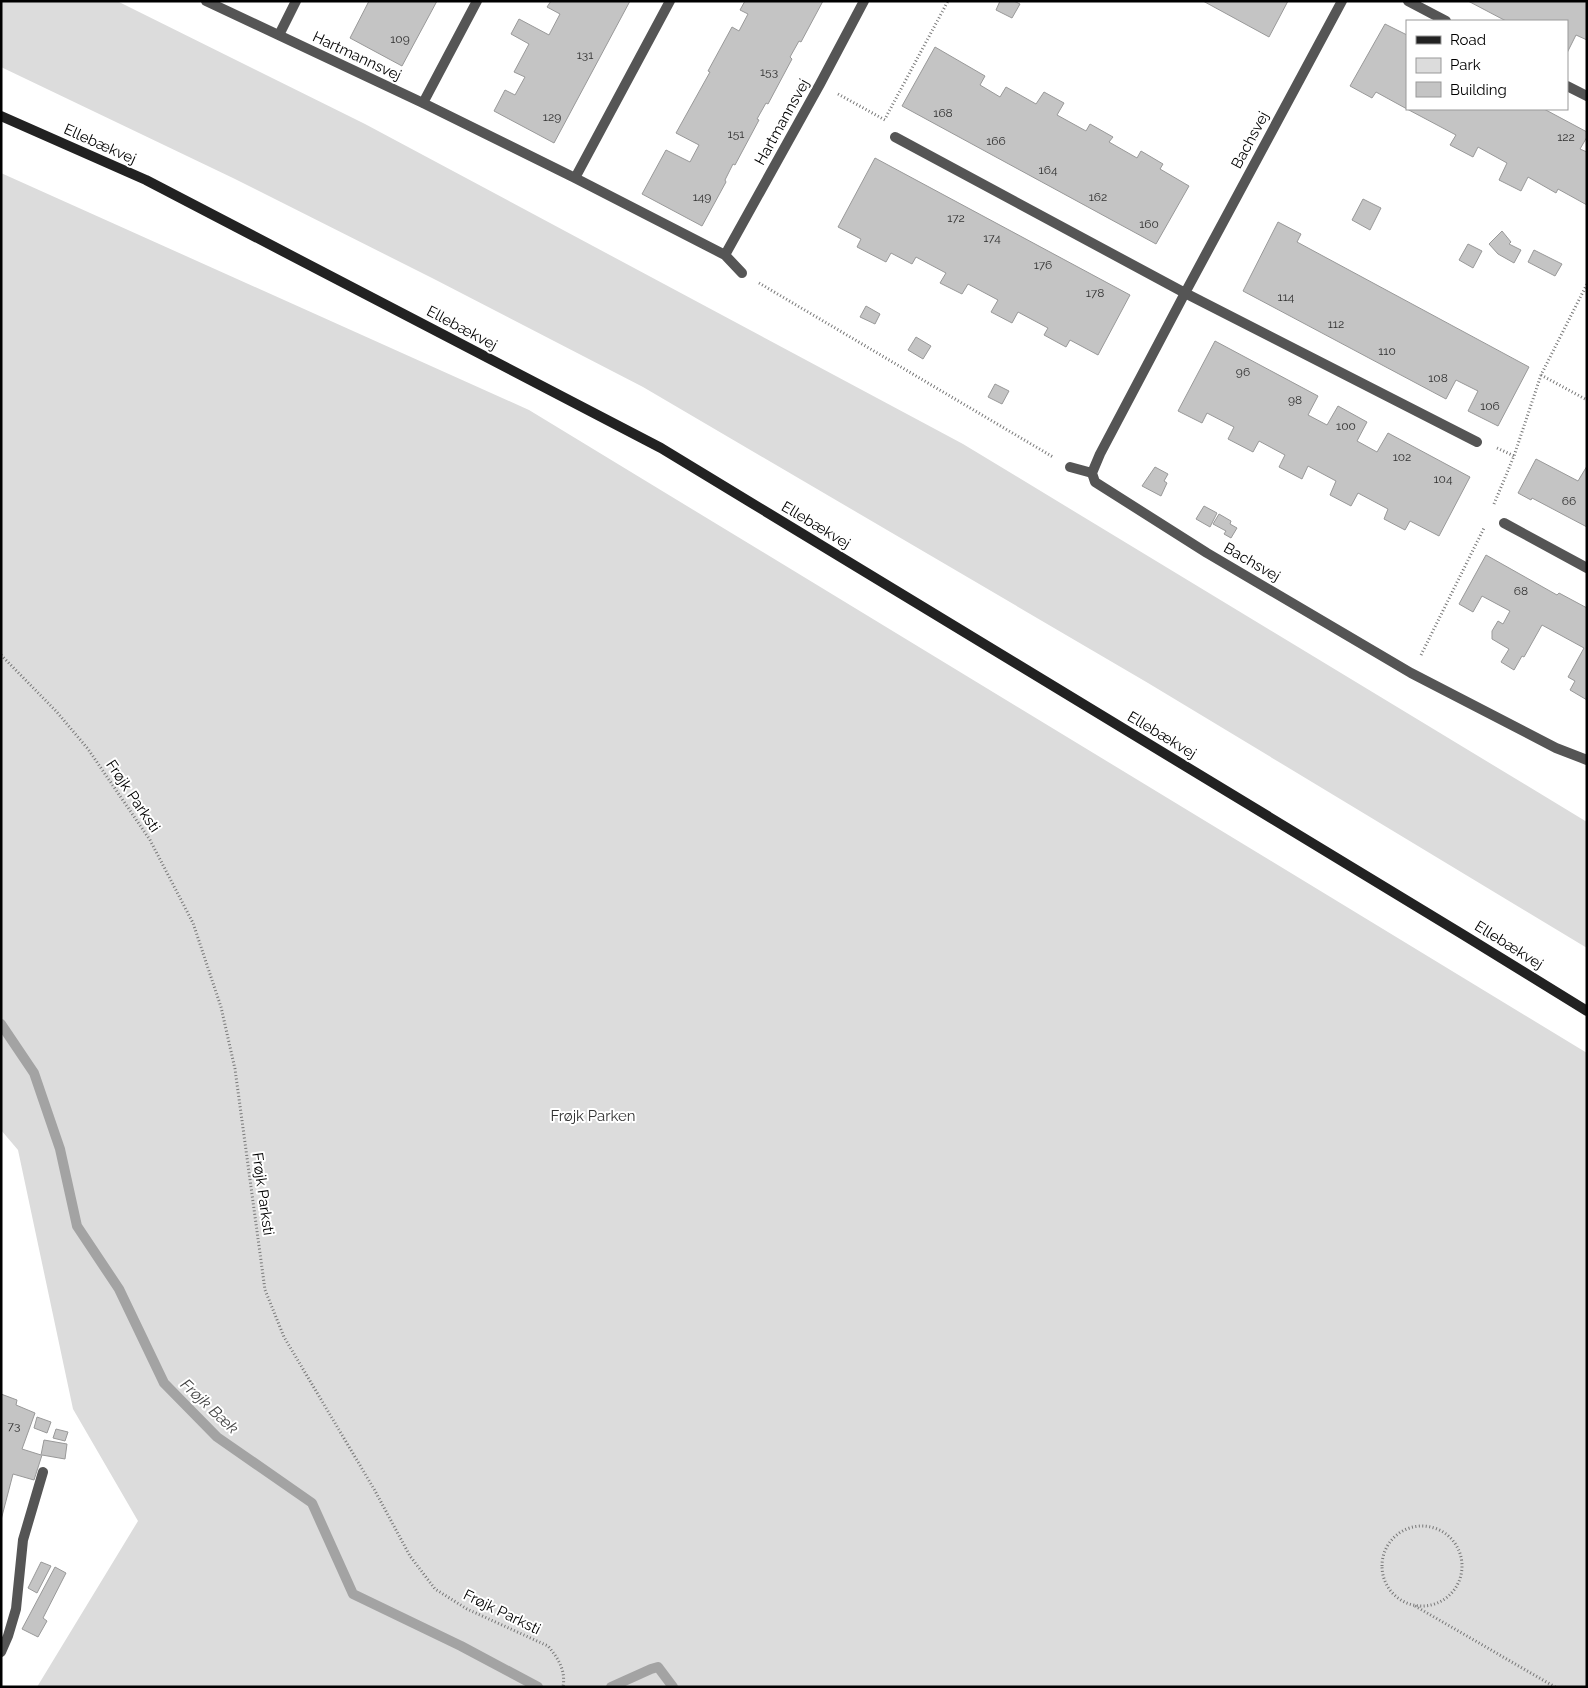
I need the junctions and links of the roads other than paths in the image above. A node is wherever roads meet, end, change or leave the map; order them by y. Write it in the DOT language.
graph roads {
  1 [pos="206,1"];
  2 [pos="296,1"];
  3 [pos="477,1"];
  4 [pos="670,1"];
  5 [pos="864,1"];
  6 [pos="1342,1"];
  7 [pos="1408,1"];
  8 [pos="1444,20"];
  9 [pos="279,35"];
  10 [pos="1568,86"];
  11 [pos="1587,96"];
  12 [pos="422,103"];
  13 [pos="1,116"];
  14 [pos="895,137"];
  15 [pos="575,178"];
  16 [pos="725,255"];
  17 [pos="742,273"];
  18 [pos="1184,292"];
  19 [pos="1477,442"];
  20 [pos="1070,467"];
  21 [pos="1092,473"];
  22 [pos="1504,523"];
  23 [pos="1587,568"];
  24 [pos="1587,760"];
  25 [pos="1587,1011"];
  26 [pos="43,1472"];
  27 [pos="1,1652"];
  1 -- 9 [label="street, Hartmannsvej"];
  2 -- 9 [label="street"];
  3 -- 12 [label="street"];
  4 -- 15 [label="street"];
  5 -- 16 [label="street, Hartmannsvej"];
  6 -- 18 [label="street, Bachsvej"];
  7 -- 8 [label="street"];
  9 -- 12 [label="street, Hartmannsvej"];
  10 -- 11 [label="street"];
  12 -- 15 [label="street, Hartmannsvej"];
  13 -- 25 [label="street, Ellebækvej"];
  14 -- 18 [label="street"];
  15 -- 16 [label="street, Hartmannsvej"];
  16 -- 17 [label="street, Hartmannsvej"];
  18 -- 19 [label="street"];
  18 -- 21 [label="street, Bachsvej"];
  20 -- 21 [label="street"];
  21 -- 24 [label="street, Bachsvej"];
  22 -- 23 [label="street"];
  26 -- 27 [label="street"];
}
